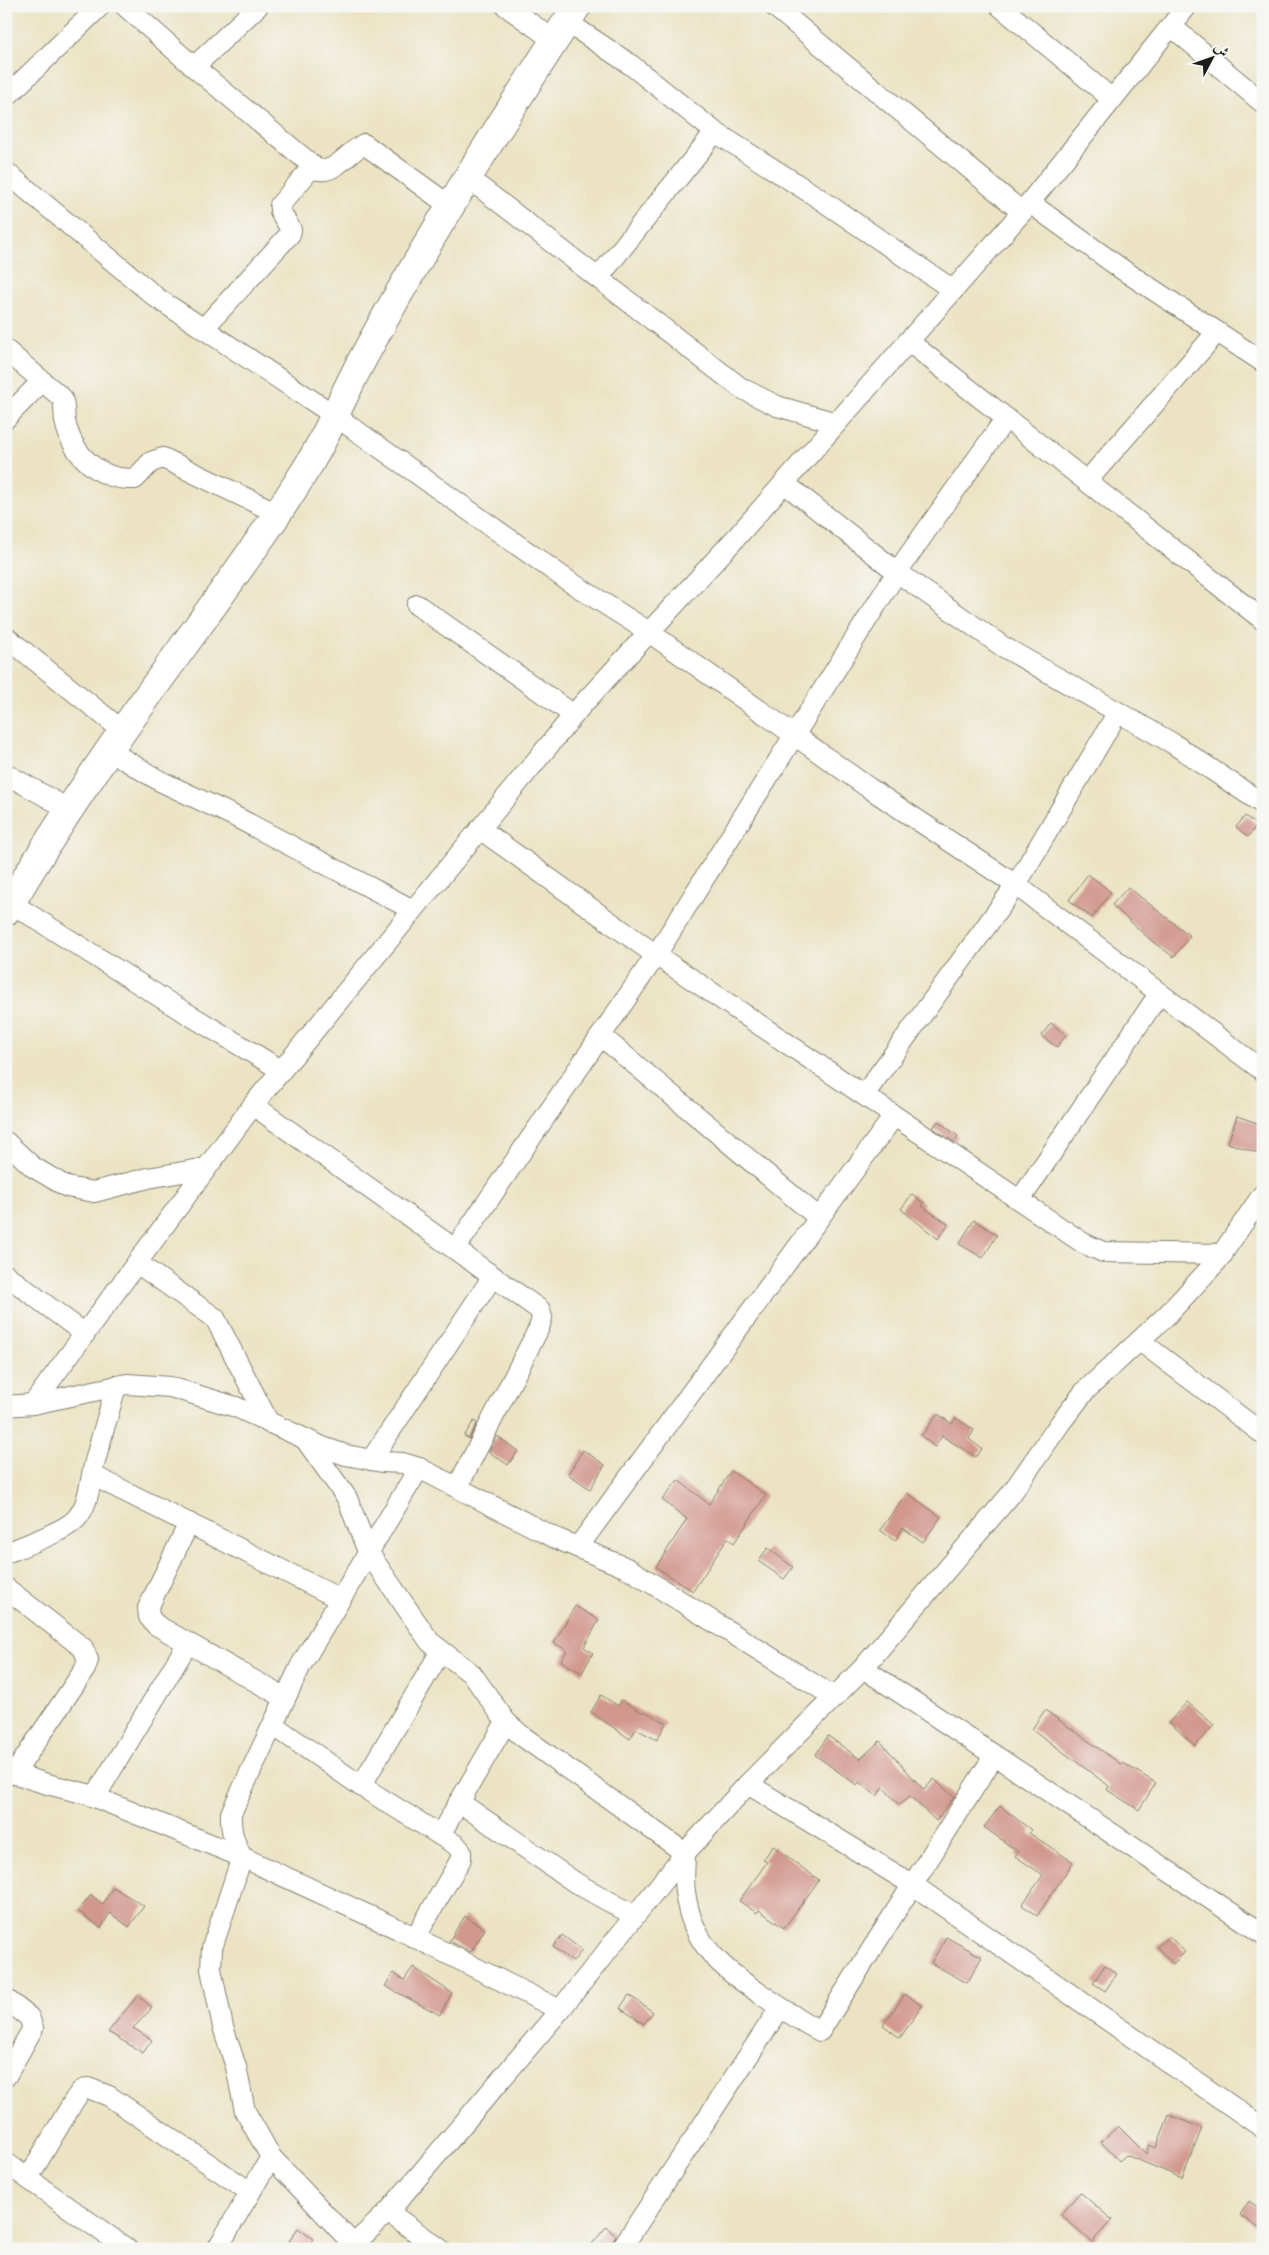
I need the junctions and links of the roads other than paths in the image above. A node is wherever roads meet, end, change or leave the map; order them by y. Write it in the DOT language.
graph roads {
  1 [pos="100,6"];
  2 [pos="125,6"];
  3 [pos="258,6"];
  4 [pos="506,6"];
  5 [pos="774,6"];
  6 [pos="1000,6"];
  7 [pos="1187,6"];
  8 [pos="567,23"];
  9 [pos="1171,26"];
  10 [pos="194,67"];
  11 [pos="6,97"];
  12 [pos="1112,99"];
  13 [pos="1263,103"];
  14 [pos="715,132"];
  15 [pos="313,166"];
  16 [pos="6,172"];
  17 [pos="468,178"];
  18 [pos="450,206"];
  19 [pos="1026,207"];
  20 [pos="598,278"];
  21 [pos="954,290"];
  22 [pos="203,329"];
  23 [pos="1217,332"];
  24 [pos="908,342"];
  25 [pos="6,350"];
  26 [pos="1263,362"];
  27 [pos="42,381"];
  28 [pos="334,415"];
  29 [pos="6,418"];
  30 [pos="1006,418"];
  31 [pos="837,423"];
  32 [pos="1087,481"];
  33 [pos="784,483"];
  34 [pos="277,513"];
  35 [pos="897,572"];
  36 [pos="417,605"];
  37 [pos="1263,620"];
  38 [pos="649,632"];
  39 [pos="6,637"];
  40 [pos="1118,712"];
  41 [pos="574,715"];
  42 [pos="793,734"];
  43 [pos="117,741"];
  44 [pos="6,774"];
  45 [pos="1263,804"];
  46 [pos="70,810"];
  47 [pos="480,829"];
  48 [pos="1016,886"];
  49 [pos="8,908"];
  50 [pos="413,910"];
  51 [pos="656,955"];
  52 [pos="1159,994"];
  53 [pos="601,1036"];
  54 [pos="282,1070"];
  55 [pos="1263,1071"];
  56 [pos="864,1095"];
  57 [pos="253,1105"];
  58 [pos="894,1116"];
  59 [pos="6,1142"];
  60 [pos="206,1168"];
  61 [pos="1020,1200"];
  62 [pos="1259,1207"];
  63 [pos="819,1218"];
  64 [pos="455,1249"];
  65 [pos="1222,1254"];
  66 [pos="137,1263"];
  67 [pos="6,1275"];
  68 [pos="493,1276"];
  69 [pos="85,1334"];
  70 [pos="1140,1341"];
  71 [pos="116,1386"];
  72 [pos="33,1404"];
  73 [pos="6,1406"];
  74 [pos="269,1422"];
  75 [pos="1263,1434"];
  76 [pos="305,1439"];
  77 [pos="372,1460"];
  78 [pos="419,1468"];
  79 [pos="92,1474"];
  80 [pos="458,1486"];
  81 [pos="189,1523"];
  82 [pos="578,1547"];
  83 [pos="368,1552"];
  84 [pos="6,1553"];
  85 [pos="6,1588"];
  86 [pos="340,1600"];
  87 [pos="188,1643"];
  88 [pos="441,1651"];
  89 [pos="863,1668"];
  90 [pos="834,1697"];
  91 [pos="285,1698"];
  92 [pos="506,1722"];
  93 [pos="273,1725"];
  94 [pos="994,1756"];
  95 [pos="10,1772"];
  96 [pos="748,1784"];
  97 [pos="361,1786"];
  98 [pos="95,1797"];
  99 [pos="459,1802"];
  100 [pos="440,1835"];
  101 [pos="685,1854"];
  102 [pos="242,1857"];
  103 [pos="913,1885"];
  104 [pos="635,1916"];
  105 [pos="1261,1930"];
  106 [pos="416,1938"];
  107 [pos="6,1999"];
  108 [pos="780,2008"];
  109 [pos="560,2010"];
  110 [pos="6,2076"];
  111 [pos="1263,2128"];
  112 [pos="271,2157"];
  113 [pos="6,2163"];
  114 [pos="28,2178"];
  115 [pos="250,2192"];
  116 [pos="388,2212"];
  117 [pos="117,2246"];
  118 [pos="351,2246"];
  119 [pos="217,2249"];
  120 [pos="440,2249"];
  121 [pos="620,2249"];
  1 -- 11 [label="street"];
  2 -- 10 [label="street"];
  3 -- 10 [label="street"];
  4 -- 8 [label="street"];
  5 -- 19 [label="street"];
  6 -- 12 [label="street"];
  7 -- 9 [label="street"];
  8 -- 14 [label="street"];
  8 -- 17 [label="street"];
  9 -- 12 [label="street"];
  9 -- 13 [label="street"];
  10 -- 15 [label="street"];
  12 -- 19 [label="street"];
  14 -- 20 [label="street"];
  14 -- 21 [label="street"];
  15 -- 18 [label="street"];
  15 -- 22 [label="street"];
  16 -- 22 [label="street"];
  17 -- 18 [label="street"];
  17 -- 20 [label="street"];
  18 -- 28 [label="street"];
  19 -- 21 [label="street"];
  19 -- 23 [label="street"];
  20 -- 31 [label="street"];
  21 -- 24 [label="street"];
  22 -- 28 [label="street"];
  23 -- 26 [label="street"];
  23 -- 32 [label="street"];
  24 -- 30 [label="street"];
  24 -- 31 [label="street"];
  25 -- 27 [label="street"];
  27 -- 29 [label="street"];
  27 -- 34 [label="street"];
  28 -- 34 [label="street"];
  28 -- 38 [label="street"];
  30 -- 32 [label="street"];
  30 -- 35 [label="street"];
  31 -- 33 [label="street"];
  32 -- 37 [label="street"];
  33 -- 35 [label="street"];
  33 -- 38 [label="street"];
  34 -- 43 [label="street"];
  35 -- 40 [label="street"];
  35 -- 42 [label="street"];
  36 -- 41 [label="street"];
  38 -- 41 [label="street"];
  38 -- 42 [label="street"];
  39 -- 43 [label="street"];
  40 -- 45 [label="street"];
  40 -- 48 [label="street"];
  41 -- 47 [label="street"];
  42 -- 48 [label="street"];
  42 -- 51 [label="street"];
  43 -- 46 [label="street"];
  43 -- 50 [label="street"];
  44 -- 46 [label="street"];
  46 -- 49 [label="street"];
  47 -- 50 [label="street"];
  47 -- 51 [label="street"];
  48 -- 52 [label="street"];
  48 -- 56 [label="street"];
  49 -- 54 [label="street"];
  50 -- 54 [label="street"];
  51 -- 53 [label="street"];
  51 -- 56 [label="street"];
  52 -- 55 [label="street"];
  52 -- 61 [label="street"];
  53 -- 63 [label="street"];
  53 -- 64 [label="street"];
  54 -- 57 [label="street"];
  56 -- 58 [label="street"];
  57 -- 60 [label="street"];
  57 -- 64 [label="street"];
  58 -- 61 [label="street"];
  58 -- 63 [label="street"];
  59 -- 60 [label="street"];
  60 -- 66 [label="street"];
  61 -- 65 [label="street"];
  62 -- 65 [label="street"];
  63 -- 82 [label="street"];
  64 -- 68 [label="street"];
  65 -- 70 [label="street"];
  66 -- 69 [label="street"];
  66 -- 74 [label="street"];
  67 -- 69 [label="street"];
  68 -- 77 [label="street"];
  68 -- 80 [label="street"];
  69 -- 72 [label="street"];
  70 -- 75 [label="street"];
  70 -- 89 [label="street"];
  71 -- 72 [label="street"];
  71 -- 74 [label="street"];
  71 -- 79 [label="street"];
  72 -- 73 [label="street"];
  74 -- 76 [label="street"];
  76 -- 77 [label="street"];
  76 -- 83 [label="street"];
  77 -- 78 [label="street"];
  78 -- 80 [label="street"];
  78 -- 83 [label="street"];
  79 -- 81 [label="street"];
  79 -- 84 [label="street"];
  80 -- 82 [label="street"];
  81 -- 86 [label="street"];
  81 -- 87 [label="street"];
  82 -- 90 [label="street"];
  83 -- 86 [label="street"];
  83 -- 88 [label="street"];
  85 -- 95 [label="street"];
  86 -- 91 [label="street"];
  87 -- 91 [label="street"];
  87 -- 98 [label="street"];
  88 -- 92 [label="street"];
  88 -- 97 [label="street"];
  89 -- 90 [label="street"];
  89 -- 94 [label="street"];
  90 -- 96 [label="street"];
  91 -- 93 [label="street"];
  92 -- 99 [label="street"];
  92 -- 101 [label="street"];
  93 -- 97 [label="street"];
  93 -- 102 [label="street"];
  94 -- 103 [label="street"];
  94 -- 105 [label="street"];
  95 -- 98 [label="street"];
  96 -- 101 [label="street"];
  96 -- 103 [label="street"];
  97 -- 100 [label="street"];
  98 -- 102 [label="street"];
  99 -- 100 [label="street"];
  99 -- 104 [label="street"];
  100 -- 106 [label="street"];
  101 -- 104 [label="street"];
  101 -- 108 [label="street"];
  102 -- 106 [label="street"];
  102 -- 112 [label="street"];
  103 -- 108 [label="street"];
  103 -- 111 [label="street"];
  104 -- 109 [label="street"];
  106 -- 109 [label="street"];
  107 -- 110 [label="street"];
  108 -- 121 [label="street"];
  109 -- 116 [label="street"];
  112 -- 115 [label="street"];
  112 -- 118 [label="street"];
  113 -- 114 [label="street"];
  114 -- 115 [label="street"];
  114 -- 117 [label="street"];
  115 -- 119 [label="street"];
  116 -- 118 [label="street"];
  116 -- 120 [label="street"];
}
